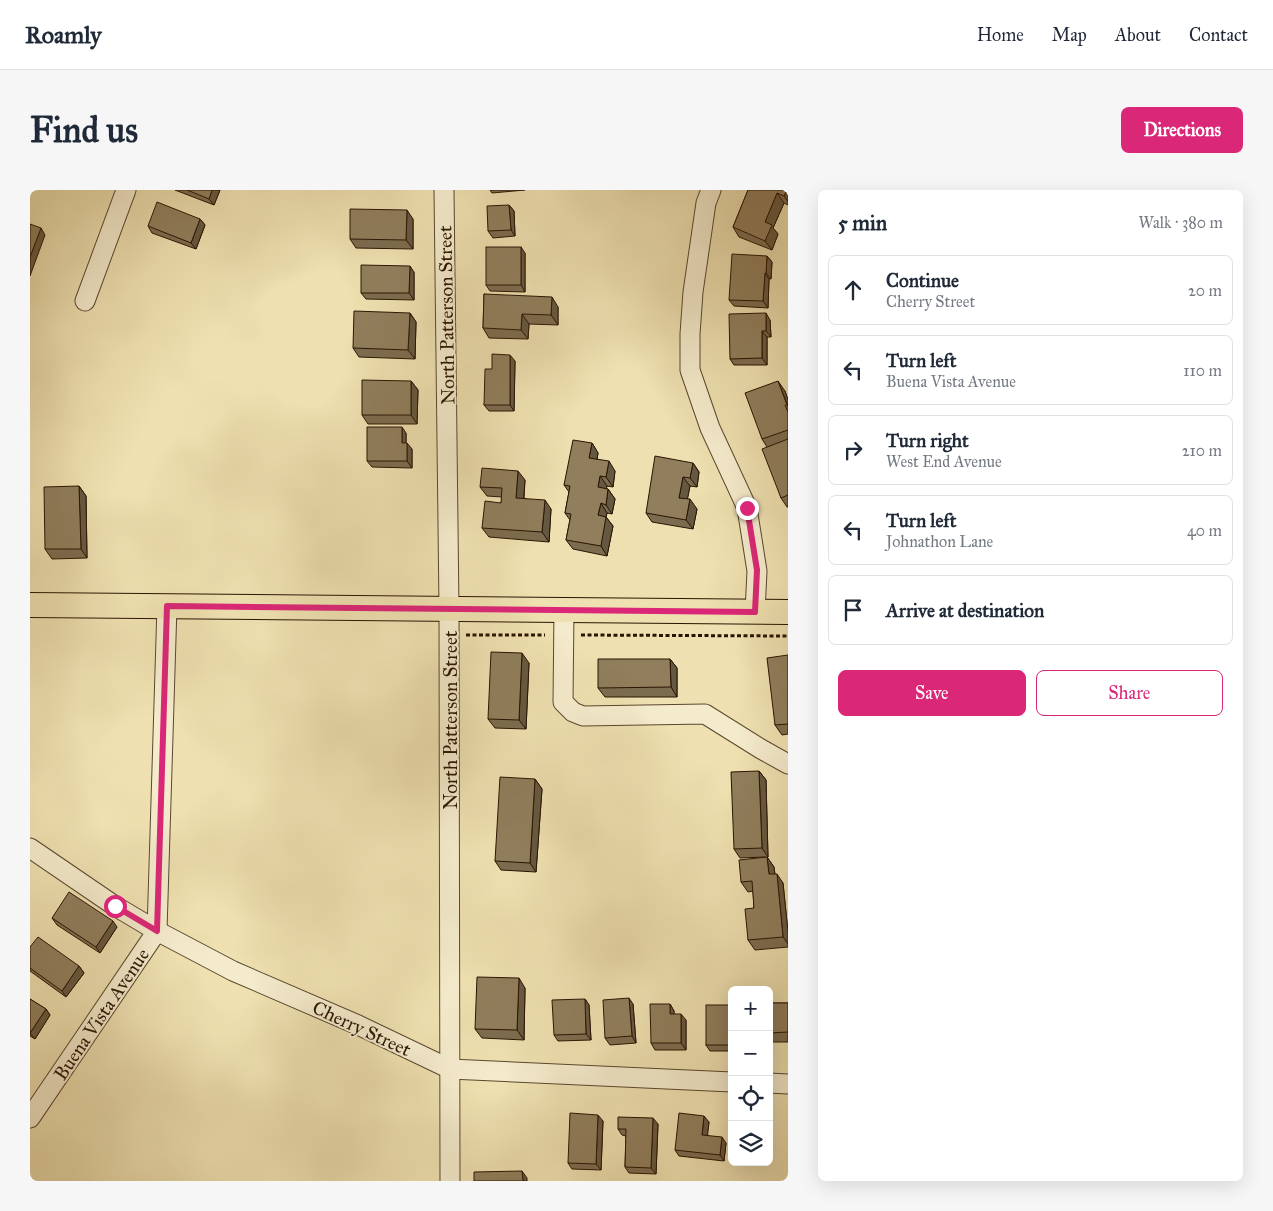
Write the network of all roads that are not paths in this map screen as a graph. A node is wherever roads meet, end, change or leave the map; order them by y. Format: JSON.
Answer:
{"nodes":[{"id":1,"x":126,"y":190,"type":"edge"},
{"id":2,"x":444,"y":190,"type":"edge"},
{"id":3,"x":711,"y":190,"type":"edge"},
{"id":4,"x":85,"y":302,"type":"dead end"},
{"id":5,"x":30,"y":605,"type":"edge"},
{"id":6,"x":167,"y":606,"type":"junction"},
{"id":7,"x":449,"y":609,"type":"junction"},
{"id":8,"x":564,"y":610,"type":"junction"},
{"id":9,"x":755,"y":612,"type":"junction"},
{"id":10,"x":788,"y":612,"type":"edge"},
{"id":11,"x":788,"y":764,"type":"edge"},
{"id":12,"x":30,"y":848,"type":"edge"},
{"id":13,"x":157,"y":931,"type":"junction"},
{"id":14,"x":450,"y":1069,"type":"junction"},
{"id":15,"x":728,"y":1082,"type":"edge"},
{"id":16,"x":773,"y":1083,"type":"edge"},
{"id":17,"x":788,"y":1084,"type":"edge"},
{"id":18,"x":30,"y":1118,"type":"edge"},
{"id":19,"x":450,"y":1181,"type":"edge"}],
"edges":[{"from":1,"to":4,"type":"street"},
{"from":2,"to":7,"type":"street","name":"North Patterson Street"},
{"from":3,"to":9,"type":"street"},
{"from":5,"to":6,"type":"main road"},
{"from":6,"to":7,"type":"main road"},
{"from":6,"to":13,"type":"street","name":"Buena Vista Avenue"},
{"from":7,"to":8,"type":"main road"},
{"from":7,"to":14,"type":"street","name":"North Patterson Street"},
{"from":8,"to":9,"type":"main road"},
{"from":8,"to":11,"type":"street"},
{"from":9,"to":10,"type":"main road"},
{"from":12,"to":13,"type":"street","name":"Cherry Street"},
{"from":13,"to":14,"type":"street","name":"Cherry Street"},
{"from":13,"to":18,"type":"street","name":"Buena Vista Avenue"},
{"from":14,"to":15,"type":"street","name":"Cherry Street"},
{"from":14,"to":19,"type":"street","name":"North Patterson Street"},
{"from":16,"to":17,"type":"street"}]}
